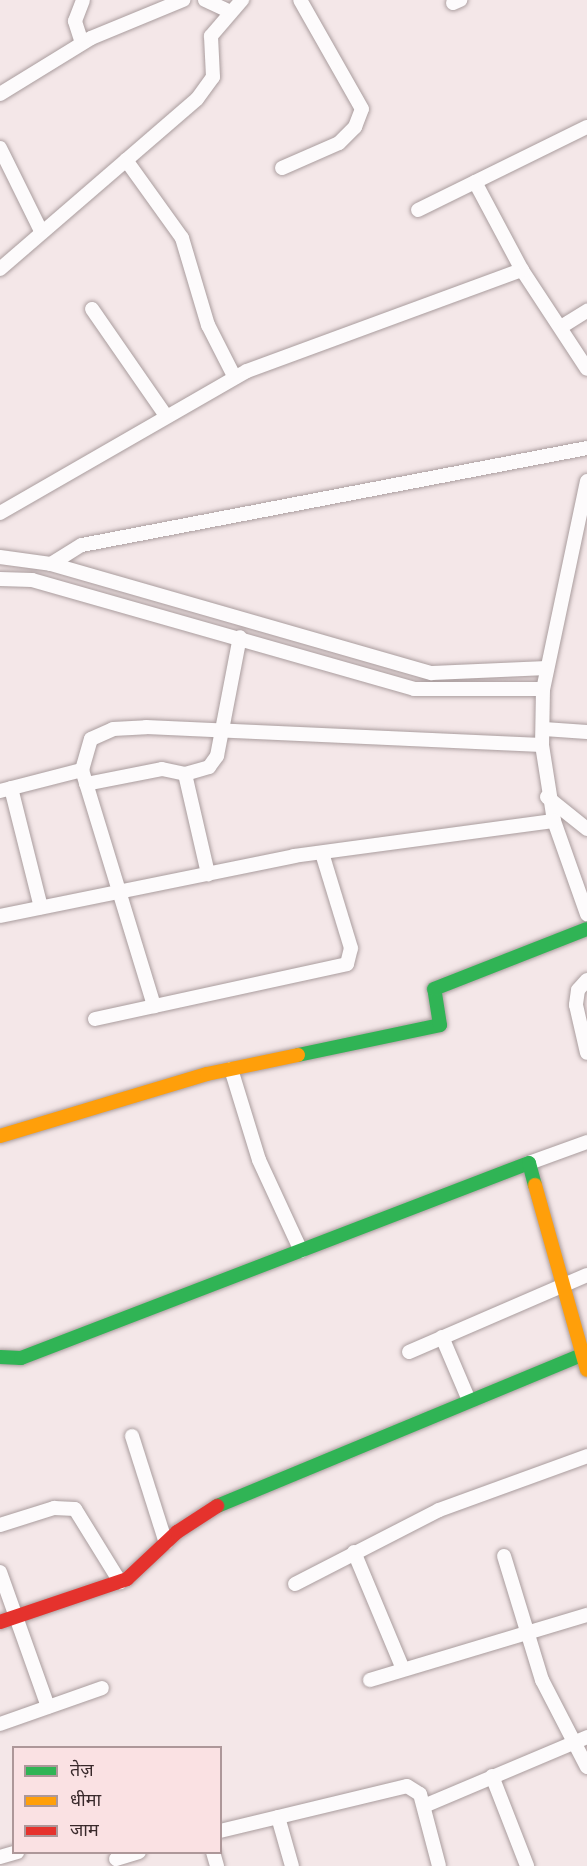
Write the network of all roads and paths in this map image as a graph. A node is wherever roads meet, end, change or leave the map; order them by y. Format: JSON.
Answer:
{"nodes":[{"id":1,"x":83,"y":0,"type":"edge"},
{"id":2,"x":183,"y":0,"type":"edge"},
{"id":3,"x":205,"y":0,"type":"edge"},
{"id":4,"x":242,"y":0,"type":"edge"},
{"id":5,"x":300,"y":0,"type":"edge"},
{"id":6,"x":229,"y":11,"type":"junction"},
{"id":7,"x":82,"y":43,"type":"junction"},
{"id":8,"x":0,"y":94,"type":"edge"},
{"id":9,"x":587,"y":127,"type":"edge"},
{"id":10,"x":0,"y":148,"type":"edge"},
{"id":11,"x":126,"y":160,"type":"junction"},
{"id":12,"x":282,"y":168,"type":"dead end"},
{"id":13,"x":475,"y":182,"type":"junction"},
{"id":14,"x":418,"y":210,"type":"dead end"},
{"id":15,"x":41,"y":231,"type":"junction"},
{"id":16,"x":0,"y":269,"type":"edge"},
{"id":17,"x":522,"y":270,"type":"junction"},
{"id":18,"x":92,"y":309,"type":"dead end"},
{"id":19,"x":587,"y":311,"type":"edge"},
{"id":20,"x":561,"y":327,"type":"junction"},
{"id":21,"x":587,"y":369,"type":"edge"},
{"id":22,"x":235,"y":378,"type":"junction"},
{"id":23,"x":166,"y":416,"type":"junction"},
{"id":24,"x":587,"y":448,"type":"edge"},
{"id":25,"x":587,"y":482,"type":"edge"},
{"id":26,"x":0,"y":513,"type":"edge"},
{"id":27,"x":0,"y":557,"type":"edge"},
{"id":28,"x":51,"y":564,"type":"junction"},
{"id":29,"x":0,"y":579,"type":"edge"},
{"id":30,"x":240,"y":637,"type":"junction"},
{"id":31,"x":547,"y":668,"type":"junction"},
{"id":32,"x":543,"y":689,"type":"junction"},
{"id":33,"x":544,"y":729,"type":"junction"},
{"id":34,"x":223,"y":730,"type":"junction"},
{"id":35,"x":587,"y":732,"type":"edge"},
{"id":36,"x":542,"y":745,"type":"junction"},
{"id":37,"x":82,"y":770,"type":"junction"},
{"id":38,"x":185,"y":774,"type":"junction"},
{"id":39,"x":86,"y":784,"type":"junction"},
{"id":40,"x":6,"y":790,"type":"edge"},
{"id":41,"x":547,"y":797,"type":"junction"},
{"id":42,"x":554,"y":821,"type":"junction"},
{"id":43,"x":587,"y":829,"type":"edge"},
{"id":44,"x":322,"y":853,"type":"junction"},
{"id":45,"x":208,"y":874,"type":"junction"},
{"id":46,"x":117,"y":892,"type":"junction"},
{"id":47,"x":41,"y":907,"type":"junction"},
{"id":48,"x":587,"y":914,"type":"edge"},
{"id":49,"x":0,"y":916,"type":"edge"},
{"id":50,"x":587,"y":929,"type":"edge"},
{"id":51,"x":587,"y":980,"type":"edge"},
{"id":52,"x":154,"y":1006,"type":"junction"},
{"id":53,"x":95,"y":1019,"type":"dead end"},
{"id":54,"x":587,"y":1053,"type":"edge"},
{"id":55,"x":231,"y":1069,"type":"junction"},
{"id":56,"x":0,"y":1136,"type":"edge"},
{"id":57,"x":587,"y":1142,"type":"edge"},
{"id":58,"x":529,"y":1163,"type":"junction"},
{"id":59,"x":301,"y":1251,"type":"junction"},
{"id":60,"x":587,"y":1275,"type":"edge"},
{"id":61,"x":564,"y":1285,"type":"junction"},
{"id":62,"x":442,"y":1337,"type":"junction"},
{"id":63,"x":409,"y":1352,"type":"dead end"},
{"id":64,"x":584,"y":1354,"type":"junction"},
{"id":65,"x":0,"y":1357,"type":"edge"},
{"id":66,"x":587,"y":1370,"type":"edge"},
{"id":67,"x":468,"y":1398,"type":"junction"},
{"id":68,"x":132,"y":1436,"type":"dead end"},
{"id":69,"x":587,"y":1456,"type":"edge"},
{"id":70,"x":0,"y":1525,"type":"edge"},
{"id":71,"x":166,"y":1543,"type":"junction"},
{"id":72,"x":354,"y":1552,"type":"junction"},
{"id":73,"x":504,"y":1556,"type":"dead end"},
{"id":74,"x":0,"y":1572,"type":"edge"},
{"id":75,"x":120,"y":1582,"type":"junction"},
{"id":76,"x":295,"y":1584,"type":"dead end"},
{"id":77,"x":587,"y":1615,"type":"edge"},
{"id":78,"x":16,"y":1617,"type":"junction"},
{"id":79,"x":0,"y":1622,"type":"edge"},
{"id":80,"x":526,"y":1631,"type":"junction"},
{"id":81,"x":403,"y":1670,"type":"junction"},
{"id":82,"x":370,"y":1680,"type":"dead end"},
{"id":83,"x":102,"y":1688,"type":"dead end"},
{"id":84,"x":48,"y":1707,"type":"junction"},
{"id":85,"x":0,"y":1725,"type":"edge"},
{"id":86,"x":587,"y":1737,"type":"edge"},
{"id":87,"x":570,"y":1743,"type":"junction"},
{"id":88,"x":587,"y":1767,"type":"edge"},
{"id":89,"x":492,"y":1776,"type":"junction"},
{"id":90,"x":424,"y":1806,"type":"junction"},
{"id":91,"x":278,"y":1817,"type":"junction"},
{"id":92,"x":222,"y":1831,"type":"edge"},
{"id":93,"x":132,"y":1854,"type":"edge"},
{"id":94,"x":116,"y":1859,"type":"edge"},
{"id":95,"x":292,"y":1866,"type":"edge"},
{"id":96,"x":439,"y":1866,"type":"edge"},
{"id":97,"x":527,"y":1866,"type":"edge"}],
"edges":[{"from":1,"to":7,"type":"street"},
{"from":2,"to":7,"type":"street"},
{"from":3,"to":6,"type":"street"},
{"from":4,"to":6,"type":"street"},
{"from":5,"to":12,"type":"street"},
{"from":6,"to":11,"type":"street"},
{"from":7,"to":8,"type":"street"},
{"from":9,"to":13,"type":"street"},
{"from":10,"to":15,"type":"street"},
{"from":11,"to":15,"type":"street"},
{"from":11,"to":22,"type":"street"},
{"from":13,"to":14,"type":"street"},
{"from":13,"to":17,"type":"street"},
{"from":15,"to":16,"type":"street"},
{"from":17,"to":20,"type":"street"},
{"from":17,"to":22,"type":"street"},
{"from":18,"to":23,"type":"street"},
{"from":19,"to":20,"type":"street"},
{"from":20,"to":21,"type":"street"},
{"from":22,"to":23,"type":"street"},
{"from":23,"to":26,"type":"street"},
{"from":24,"to":28,"type":"street"},
{"from":25,"to":31,"type":"street"},
{"from":27,"to":28,"type":"street"},
{"from":28,"to":31,"type":"street"},
{"from":29,"to":30,"type":"street"},
{"from":30,"to":32,"type":"street"},
{"from":30,"to":34,"type":"street"},
{"from":31,"to":32,"type":"street"},
{"from":32,"to":33,"type":"street"},
{"from":33,"to":35,"type":"street"},
{"from":33,"to":36,"type":"street"},
{"from":34,"to":36,"type":"street"},
{"from":34,"to":37,"type":"street"},
{"from":34,"to":38,"type":"street"},
{"from":36,"to":41,"type":"street"},
{"from":37,"to":39,"type":"street"},
{"from":37,"to":40,"type":"street"},
{"from":38,"to":39,"type":"street"},
{"from":38,"to":45,"type":"street"},
{"from":39,"to":46,"type":"street"},
{"from":40,"to":47,"type":"street"},
{"from":41,"to":42,"type":"street"},
{"from":41,"to":43,"type":"street"},
{"from":42,"to":44,"type":"street"},
{"from":42,"to":48,"type":"street"},
{"from":44,"to":45,"type":"street"},
{"from":44,"to":52,"type":"street"},
{"from":45,"to":46,"type":"street"},
{"from":46,"to":47,"type":"street"},
{"from":46,"to":52,"type":"street"},
{"from":47,"to":49,"type":"street"},
{"from":50,"to":55,"type":"street"},
{"from":51,"to":54,"type":"street"},
{"from":52,"to":53,"type":"street"},
{"from":55,"to":56,"type":"street"},
{"from":55,"to":59,"type":"street"},
{"from":57,"to":58,"type":"street"},
{"from":58,"to":59,"type":"street"},
{"from":58,"to":61,"type":"street"},
{"from":59,"to":65,"type":"street"},
{"from":60,"to":61,"type":"street"},
{"from":61,"to":62,"type":"street"},
{"from":61,"to":64,"type":"street"},
{"from":62,"to":63,"type":"street"},
{"from":62,"to":67,"type":"street"},
{"from":64,"to":66,"type":"street"},
{"from":64,"to":67,"type":"street"},
{"from":67,"to":71,"type":"street"},
{"from":68,"to":71,"type":"street"},
{"from":69,"to":72,"type":"street"},
{"from":70,"to":75,"type":"street"},
{"from":71,"to":75,"type":"street"},
{"from":72,"to":76,"type":"street"},
{"from":72,"to":81,"type":"street"},
{"from":73,"to":80,"type":"street"},
{"from":74,"to":78,"type":"street"},
{"from":75,"to":78,"type":"street"},
{"from":77,"to":80,"type":"street"},
{"from":78,"to":79,"type":"street"},
{"from":78,"to":84,"type":"street"},
{"from":80,"to":81,"type":"street"},
{"from":80,"to":87,"type":"street"},
{"from":81,"to":82,"type":"street"},
{"from":83,"to":84,"type":"street"},
{"from":84,"to":85,"type":"street"},
{"from":86,"to":87,"type":"street"},
{"from":87,"to":88,"type":"street"},
{"from":87,"to":89,"type":"street"},
{"from":89,"to":90,"type":"street"},
{"from":89,"to":97,"type":"street"},
{"from":90,"to":91,"type":"street"},
{"from":90,"to":96,"type":"street"},
{"from":91,"to":92,"type":"street"},
{"from":91,"to":95,"type":"street"},
{"from":93,"to":94,"type":"street"}]}
